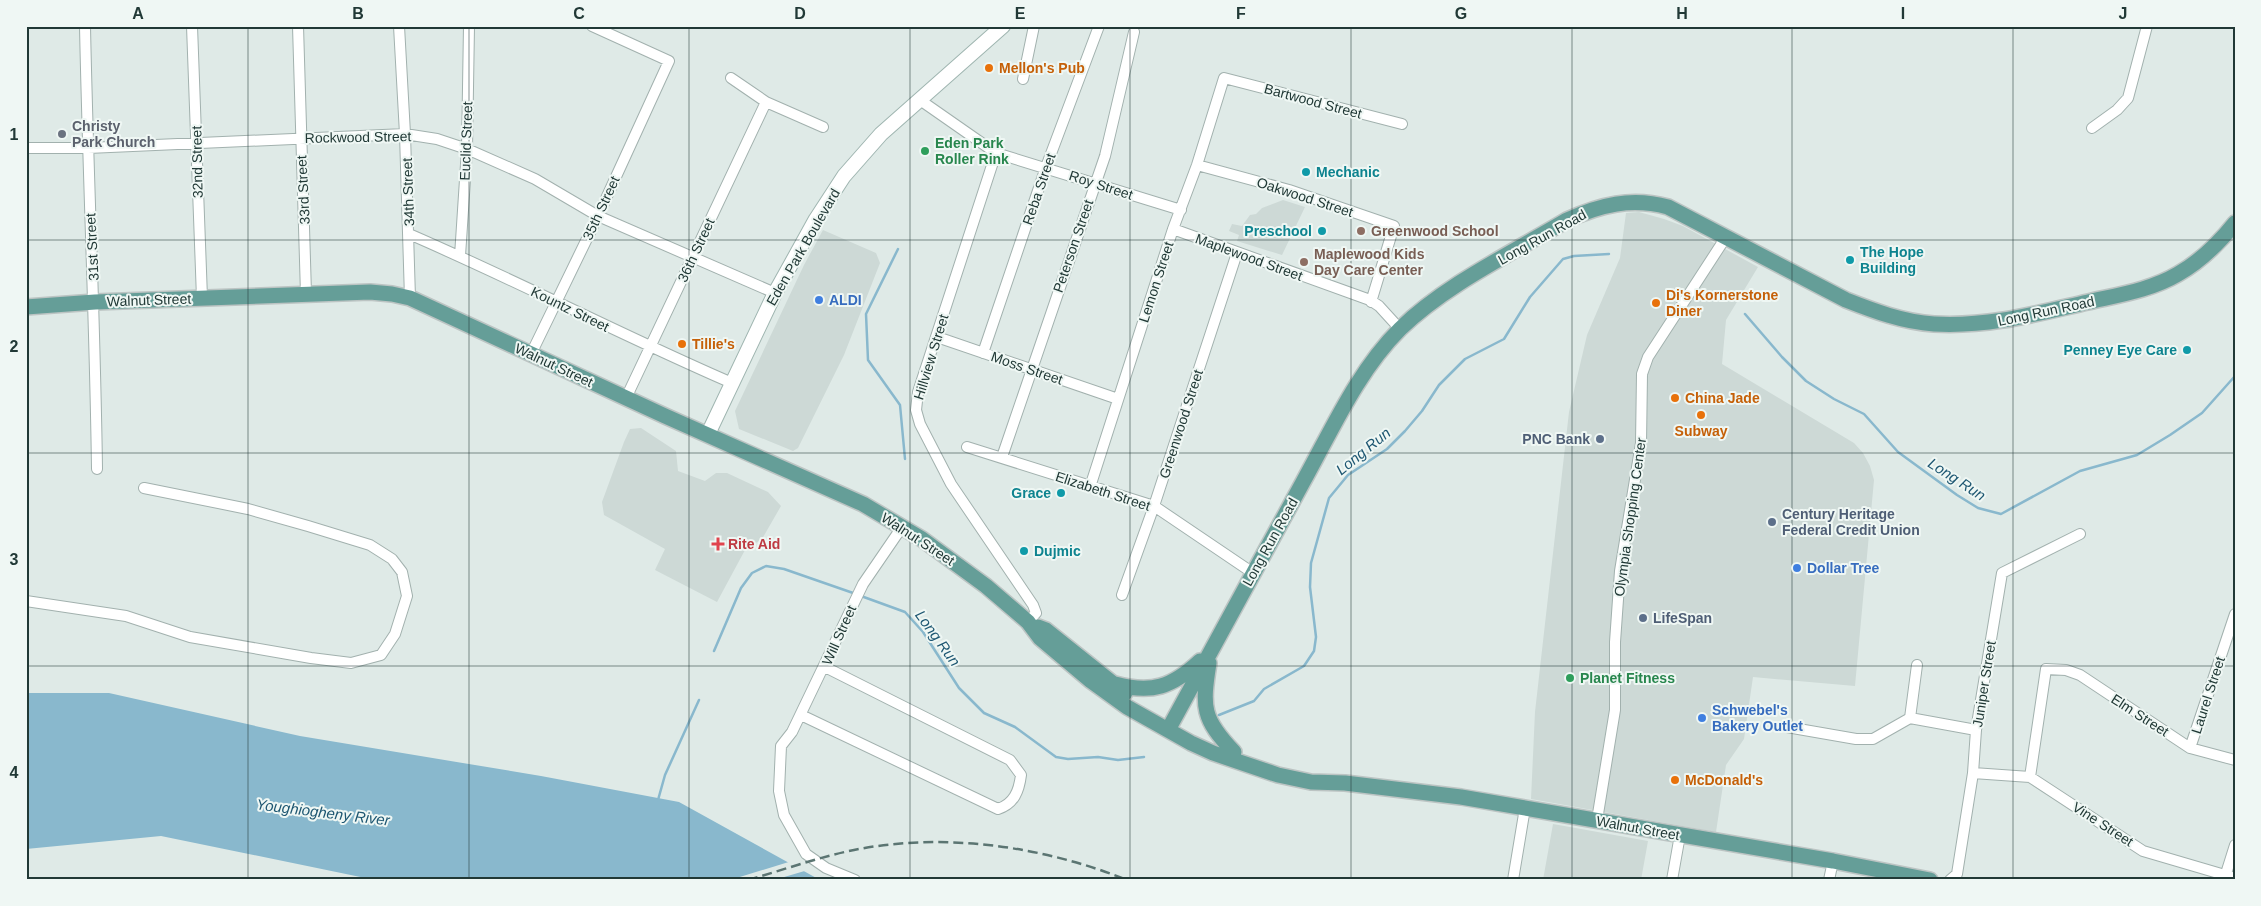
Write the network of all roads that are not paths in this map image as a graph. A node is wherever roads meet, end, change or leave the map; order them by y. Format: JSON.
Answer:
{"nodes":[{"id":1,"x":85,"y":26,"type":"edge"},
{"id":2,"x":192,"y":26,"type":"edge"},
{"id":3,"x":298,"y":26,"type":"edge"},
{"id":4,"x":399,"y":26,"type":"edge"},
{"id":5,"x":469,"y":26,"type":"edge"},
{"id":6,"x":592,"y":26,"type":"edge"},
{"id":7,"x":1003,"y":26,"type":"edge"},
{"id":8,"x":1034,"y":26,"type":"edge"},
{"id":9,"x":1099,"y":26,"type":"edge"},
{"id":10,"x":2147,"y":26,"type":"edge"},
{"id":11,"x":1134,"y":32,"type":"dead end"},
{"id":12,"x":730,"y":78,"type":"dead end"},
{"id":13,"x":1224,"y":78,"type":"joint"},
{"id":14,"x":1023,"y":79,"type":"dead end"},
{"id":15,"x":920,"y":100,"type":"junction"},
{"id":16,"x":766,"y":102,"type":"junction"},
{"id":17,"x":1402,"y":124,"type":"dead end"},
{"id":18,"x":823,"y":127,"type":"dead end"},
{"id":19,"x":2092,"y":128,"type":"dead end"},
{"id":20,"x":405,"y":134,"type":"junction"},
{"id":21,"x":300,"y":137,"type":"junction"},
{"id":22,"x":197,"y":142,"type":"junction"},
{"id":23,"x":26,"y":148,"type":"edge"},
{"id":24,"x":88,"y":148,"type":"junction"},
{"id":25,"x":466,"y":149,"type":"junction"},
{"id":26,"x":996,"y":153,"type":"junction"},
{"id":27,"x":1197,"y":165,"type":"junction"},
{"id":28,"x":1046,"y":167,"type":"junction"},
{"id":29,"x":1094,"y":184,"type":"junction"},
{"id":30,"x":1181,"y":210,"type":"junction"},
{"id":31,"x":598,"y":216,"type":"junction"},
{"id":32,"x":2235,"y":223,"type":"edge"},
{"id":33,"x":1173,"y":229,"type":"junction"},
{"id":34,"x":409,"y":234,"type":"junction"},
{"id":35,"x":1726,"y":237,"type":"junction"},
{"id":36,"x":1238,"y":253,"type":"junction"},
{"id":37,"x":460,"y":256,"type":"junction"},
{"id":38,"x":694,"y":256,"type":"junction"},
{"id":39,"x":775,"y":293,"type":"junction"},
{"id":40,"x":306,"y":294,"type":"junction"},
{"id":41,"x":202,"y":298,"type":"junction"},
{"id":42,"x":410,"y":298,"type":"junction"},
{"id":43,"x":95,"y":302,"type":"junction"},
{"id":44,"x":555,"y":302,"type":"junction"},
{"id":45,"x":1372,"y":302,"type":"junction"},
{"id":46,"x":26,"y":307,"type":"edge"},
{"id":47,"x":1400,"y":329,"type":"junction"},
{"id":48,"x":937,"y":337,"type":"junction"},
{"id":49,"x":650,"y":348,"type":"junction"},
{"id":50,"x":983,"y":353,"type":"junction"},
{"id":51,"x":531,"y":354,"type":"junction"},
{"id":52,"x":1031,"y":369,"type":"junction"},
{"id":53,"x":732,"y":383,"type":"junction"},
{"id":54,"x":626,"y":398,"type":"junction"},
{"id":55,"x":1118,"y":399,"type":"junction"},
{"id":56,"x":708,"y":434,"type":"junction"},
{"id":57,"x":967,"y":447,"type":"dead end"},
{"id":58,"x":1002,"y":457,"type":"junction"},
{"id":59,"x":97,"y":469,"type":"dead end"},
{"id":60,"x":1090,"y":487,"type":"junction"},
{"id":61,"x":144,"y":488,"type":"dead end"},
{"id":62,"x":1154,"y":506,"type":"junction"},
{"id":63,"x":902,"y":527,"type":"junction"},
{"id":64,"x":2080,"y":534,"type":"dead end"},
{"id":65,"x":1253,"y":574,"type":"junction"},
{"id":66,"x":1122,"y":595,"type":"dead end"},
{"id":67,"x":26,"y":601,"type":"edge"},
{"id":68,"x":2235,"y":614,"type":"edge"},
{"id":69,"x":1028,"y":622,"type":"junction"},
{"id":70,"x":1210,"y":652,"type":"junction"},
{"id":71,"x":1917,"y":665,"type":"dead end"},
{"id":72,"x":825,"y":667,"type":"junction"},
{"id":73,"x":1112,"y":683,"type":"junction"},
{"id":74,"x":801,"y":715,"type":"junction"},
{"id":75,"x":1910,"y":718,"type":"junction"},
{"id":76,"x":1170,"y":726,"type":"junction"},
{"id":77,"x":1787,"y":727,"type":"dead end"},
{"id":78,"x":1976,"y":730,"type":"junction"},
{"id":79,"x":2190,"y":748,"type":"junction"},
{"id":80,"x":1234,"y":752,"type":"junction"},
{"id":81,"x":2235,"y":760,"type":"edge"},
{"id":82,"x":1973,"y":773,"type":"junction"},
{"id":83,"x":2030,"y":777,"type":"junction"},
{"id":84,"x":1345,"y":783,"type":"junction"},
{"id":85,"x":1525,"y":808,"type":"junction"},
{"id":86,"x":1597,"y":820,"type":"junction"},
{"id":87,"x":1680,"y":836,"type":"junction"},
{"id":88,"x":2235,"y":846,"type":"edge"},
{"id":89,"x":1832,"y":861,"type":"junction"},
{"id":90,"x":2228,"y":877,"type":"edge"},
{"id":91,"x":856,"y":880,"type":"edge"},
{"id":92,"x":1513,"y":880,"type":"edge"},
{"id":93,"x":1672,"y":880,"type":"edge"},
{"id":94,"x":1829,"y":880,"type":"edge"},
{"id":95,"x":1930,"y":880,"type":"edge"},
{"id":96,"x":1950,"y":880,"type":"edge"}],
"edges":[{"from":1,"to":24,"type":"street","name":"31st Street"},
{"from":2,"to":22,"type":"street","name":"32nd Street"},
{"from":3,"to":21,"type":"street","name":"33rd Street"},
{"from":4,"to":20,"type":"street","name":"34th Street"},
{"from":5,"to":25,"type":"street","name":"Euclid Street"},
{"from":6,"to":31,"type":"street","name":"35th Street"},
{"from":7,"to":15,"type":"main road","name":"Eden Park Boulevard"},
{"from":8,"to":14,"type":"street"},
{"from":9,"to":28,"type":"street","name":"Reba Street"},
{"from":10,"to":19,"type":"street"},
{"from":11,"to":29,"type":"street","name":"Peterson Street"},
{"from":12,"to":16,"type":"street"},
{"from":13,"to":17,"type":"street","name":"Bartwood Street"},
{"from":13,"to":27,"type":"street","name":"Lemon Street"},
{"from":15,"to":26,"type":"street","name":"Roy Street"},
{"from":15,"to":39,"type":"main road","name":"Eden Park Boulevard"},
{"from":16,"to":18,"type":"street"},
{"from":16,"to":38,"type":"street","name":"36th Street"},
{"from":20,"to":21,"type":"street","name":"Rockwood Street"},
{"from":20,"to":25,"type":"street","name":"Rockwood Street"},
{"from":20,"to":34,"type":"street","name":"34th Street"},
{"from":21,"to":22,"type":"street","name":"Rockwood Street"},
{"from":21,"to":40,"type":"street","name":"33rd Street"},
{"from":22,"to":24,"type":"street","name":"Rockwood Street"},
{"from":22,"to":41,"type":"street","name":"32nd Street"},
{"from":23,"to":24,"type":"street","name":"Rockwood Street"},
{"from":24,"to":43,"type":"street","name":"31st Street"},
{"from":25,"to":31,"type":"street","name":"Rockwood Street"},
{"from":25,"to":37,"type":"street","name":"Euclid Street"},
{"from":26,"to":28,"type":"street","name":"Roy Street"},
{"from":26,"to":48,"type":"street","name":"Hillview Street"},
{"from":27,"to":30,"type":"street","name":"Lemon Street"},
{"from":27,"to":45,"type":"street","name":"Oakwood Street"},
{"from":28,"to":29,"type":"street","name":"Roy Street"},
{"from":28,"to":50,"type":"street","name":"Reba Street"},
{"from":29,"to":30,"type":"street","name":"Roy Street"},
{"from":29,"to":52,"type":"street","name":"Peterson Street"},
{"from":30,"to":33,"type":"street","name":"Lemon Street"},
{"from":31,"to":38,"type":"street","name":"Rockwood Street"},
{"from":31,"to":44,"type":"street","name":"35th Street"},
{"from":32,"to":35,"type":"main road","name":"Long Run Road"},
{"from":33,"to":36,"type":"street","name":"Maplewood Street"},
{"from":33,"to":55,"type":"street","name":"Lemon Street"},
{"from":34,"to":37,"type":"street","name":"Kountz Street"},
{"from":34,"to":42,"type":"street","name":"34th Street"},
{"from":35,"to":47,"type":"main road","name":"Long Run Road"},
{"from":35,"to":86,"type":"street","name":"Olympia Shopping Center"},
{"from":36,"to":45,"type":"street","name":"Maplewood Street"},
{"from":36,"to":62,"type":"street","name":"Greenwood Street"},
{"from":37,"to":44,"type":"street","name":"Kountz Street"},
{"from":38,"to":39,"type":"street","name":"Rockwood Street"},
{"from":38,"to":49,"type":"street","name":"36th Street"},
{"from":39,"to":53,"type":"main road","name":"Eden Park Boulevard"},
{"from":40,"to":41,"type":"main road","name":"Walnut Street"},
{"from":40,"to":42,"type":"main road","name":"Walnut Street"},
{"from":41,"to":43,"type":"main road","name":"Walnut Street"},
{"from":42,"to":51,"type":"main road","name":"Walnut Street"},
{"from":43,"to":46,"type":"main road","name":"Walnut Street"},
{"from":43,"to":59,"type":"street","name":"31st Street"},
{"from":44,"to":49,"type":"street","name":"Kountz Street"},
{"from":44,"to":51,"type":"street","name":"35th Street"},
{"from":45,"to":47,"type":"street","name":"Maplewood Street"},
{"from":47,"to":65,"type":"main road","name":"Long Run Road"},
{"from":48,"to":50,"type":"street","name":"Moss Street"},
{"from":48,"to":69,"type":"street","name":"Hillview Street"},
{"from":49,"to":53,"type":"street","name":"Kountz Street"},
{"from":49,"to":54,"type":"street","name":"36th Street"},
{"from":50,"to":52,"type":"street","name":"Moss Street"},
{"from":51,"to":54,"type":"main road","name":"Walnut Street"},
{"from":52,"to":55,"type":"street","name":"Moss Street"},
{"from":52,"to":58,"type":"street","name":"Peterson Street"},
{"from":53,"to":56,"type":"main road","name":"Eden Park Boulevard"},
{"from":54,"to":56,"type":"main road","name":"Walnut Street"},
{"from":55,"to":60,"type":"street","name":"Lemon Street"},
{"from":56,"to":63,"type":"main road","name":"Walnut Street"},
{"from":57,"to":58,"type":"street","name":"Elizabeth Street"},
{"from":58,"to":60,"type":"street","name":"Elizabeth Street"},
{"from":60,"to":62,"type":"street","name":"Elizabeth Street"},
{"from":61,"to":67,"type":"street"},
{"from":62,"to":65,"type":"street","name":"Elizabeth Street"},
{"from":62,"to":66,"type":"street","name":"Greenwood Street"},
{"from":63,"to":69,"type":"main road","name":"Walnut Street"},
{"from":63,"to":72,"type":"street","name":"Will Street"},
{"from":64,"to":78,"type":"street","name":"Juniper Street"},
{"from":65,"to":70,"type":"main road","name":"Long Run Road"},
{"from":68,"to":79,"type":"street","name":"Laurel Street"},
{"from":69,"to":73,"type":"main road","name":"Walnut Street"},
{"from":69,"to":76,"type":"main road","name":"Walnut Street"},
{"from":70,"to":73,"type":"main road"},
{"from":70,"to":76,"type":"main road","name":"Long Run Road"},
{"from":70,"to":80,"type":"main road"},
{"from":71,"to":75,"type":"street"},
{"from":72,"to":74,"type":"street","name":"Will Street"},
{"from":72,"to":74,"type":"street"},
{"from":73,"to":76,"type":"main road","name":"Walnut Street"},
{"from":74,"to":91,"type":"street","name":"Will Street"},
{"from":75,"to":77,"type":"street"},
{"from":75,"to":78,"type":"street"},
{"from":76,"to":80,"type":"main road","name":"Walnut Street"},
{"from":76,"to":84,"type":"main road","name":"Walnut Street"},
{"from":78,"to":82,"type":"street","name":"Juniper Street"},
{"from":79,"to":81,"type":"street","name":"Elm Street"},
{"from":79,"to":83,"type":"street","name":"Elm Street"},
{"from":80,"to":84,"type":"main road","name":"Walnut Street"},
{"from":82,"to":83,"type":"street","name":"Vine Street"},
{"from":82,"to":96,"type":"street","name":"Juniper Street"},
{"from":83,"to":90,"type":"street","name":"Vine Street"},
{"from":84,"to":85,"type":"main road","name":"Walnut Street"},
{"from":85,"to":86,"type":"main road","name":"Walnut Street"},
{"from":85,"to":92,"type":"street"},
{"from":86,"to":87,"type":"main road","name":"Walnut Street"},
{"from":87,"to":89,"type":"main road","name":"Walnut Street"},
{"from":87,"to":93,"type":"street"},
{"from":88,"to":90,"type":"street"},
{"from":89,"to":94,"type":"street"},
{"from":89,"to":95,"type":"main road","name":"Walnut Street"}]}
